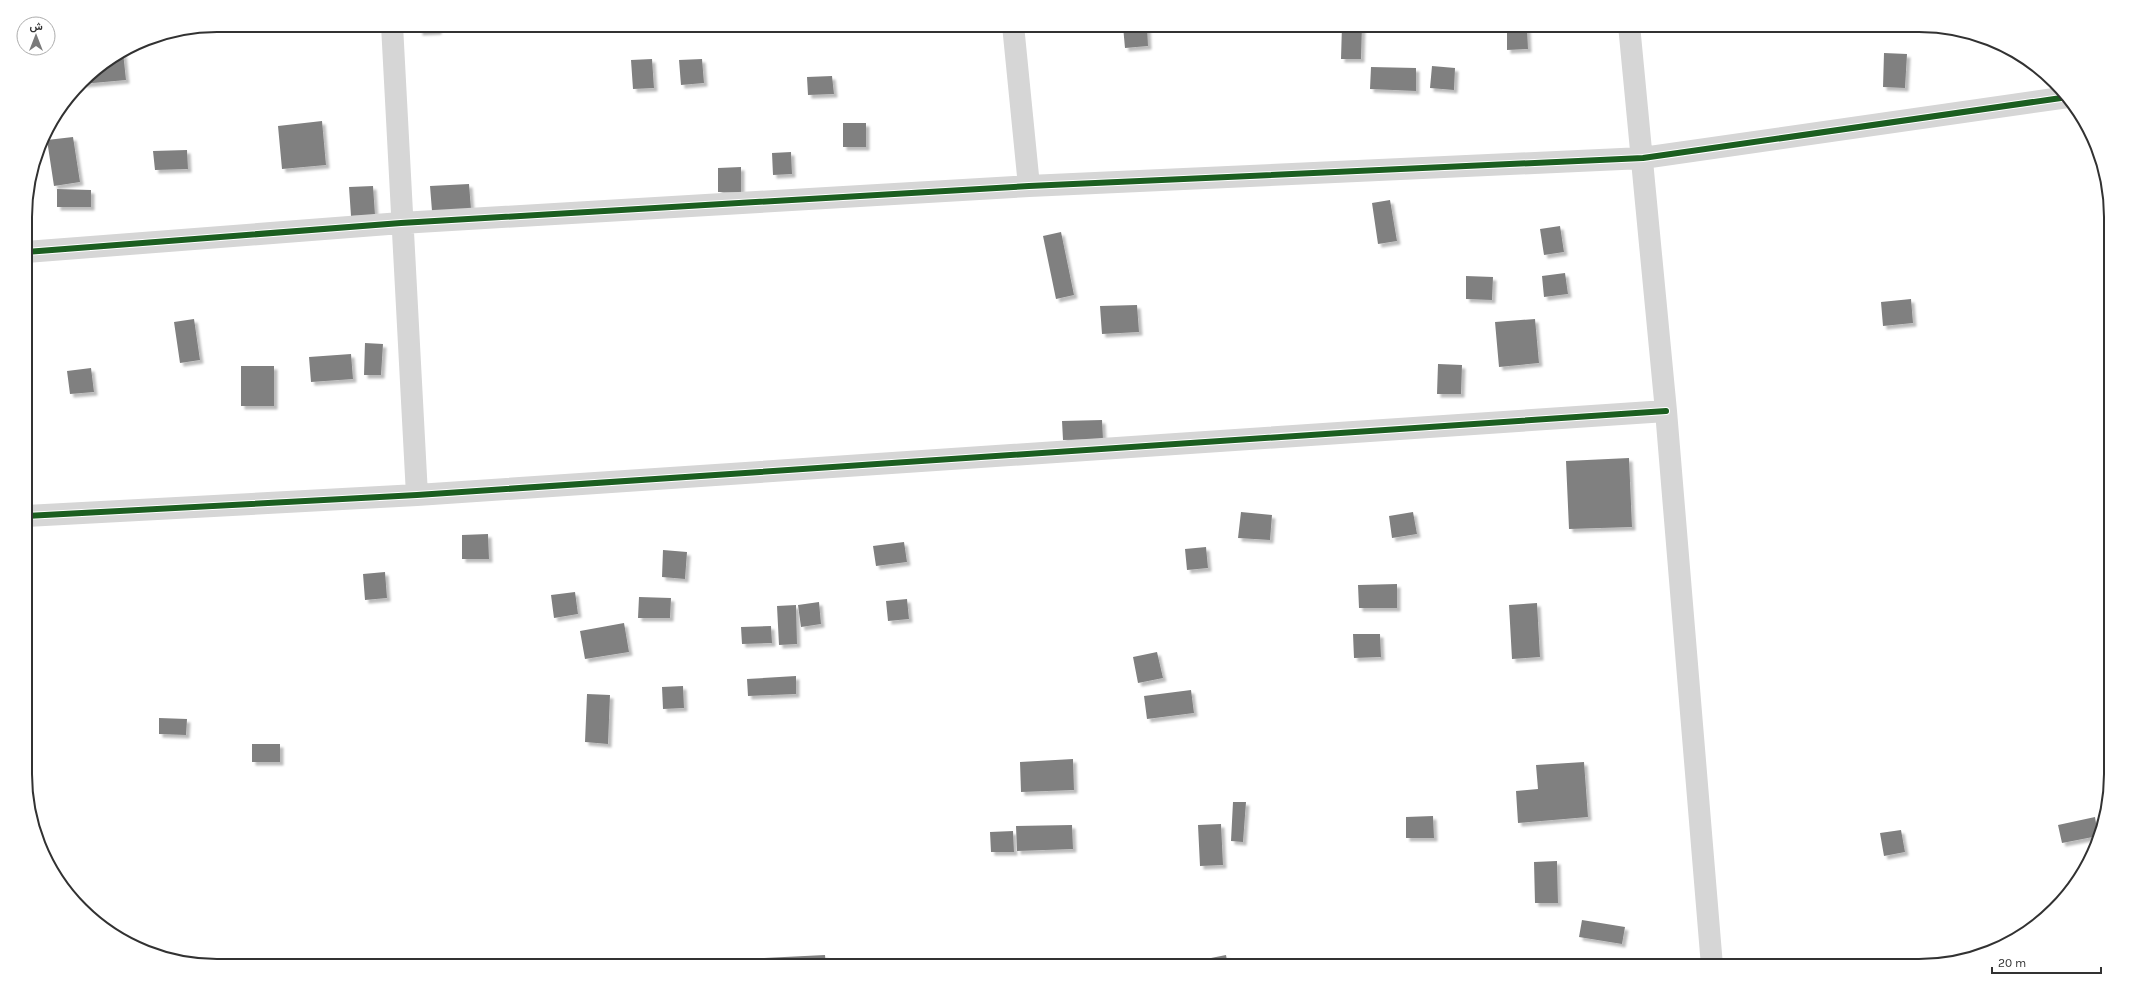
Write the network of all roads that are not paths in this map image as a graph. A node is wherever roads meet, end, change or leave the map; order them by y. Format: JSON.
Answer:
{"nodes":[{"id":1,"x":392,"y":32,"type":"edge"},
{"id":2,"x":1015,"y":32,"type":"edge"},
{"id":3,"x":1630,"y":32,"type":"edge"},
{"id":4,"x":2060,"y":98,"type":"edge"},
{"id":5,"x":1643,"y":158,"type":"junction"},
{"id":6,"x":1029,"y":186,"type":"junction"},
{"id":7,"x":401,"y":223,"type":"junction"},
{"id":8,"x":32,"y":252,"type":"edge"},
{"id":9,"x":1666,"y":411,"type":"junction"},
{"id":10,"x":417,"y":495,"type":"junction"},
{"id":11,"x":32,"y":516,"type":"edge"},
{"id":12,"x":1711,"y":959,"type":"edge"}],
"edges":[{"from":1,"to":7,"type":"street"},
{"from":2,"to":6,"type":"street"},
{"from":3,"to":5,"type":"street"},
{"from":4,"to":5,"type":"street"},
{"from":5,"to":6,"type":"street"},
{"from":5,"to":9,"type":"street"},
{"from":6,"to":7,"type":"street"},
{"from":7,"to":8,"type":"street"},
{"from":7,"to":10,"type":"street"},
{"from":9,"to":10,"type":"street"},
{"from":9,"to":12,"type":"street"},
{"from":10,"to":11,"type":"street"}]}
